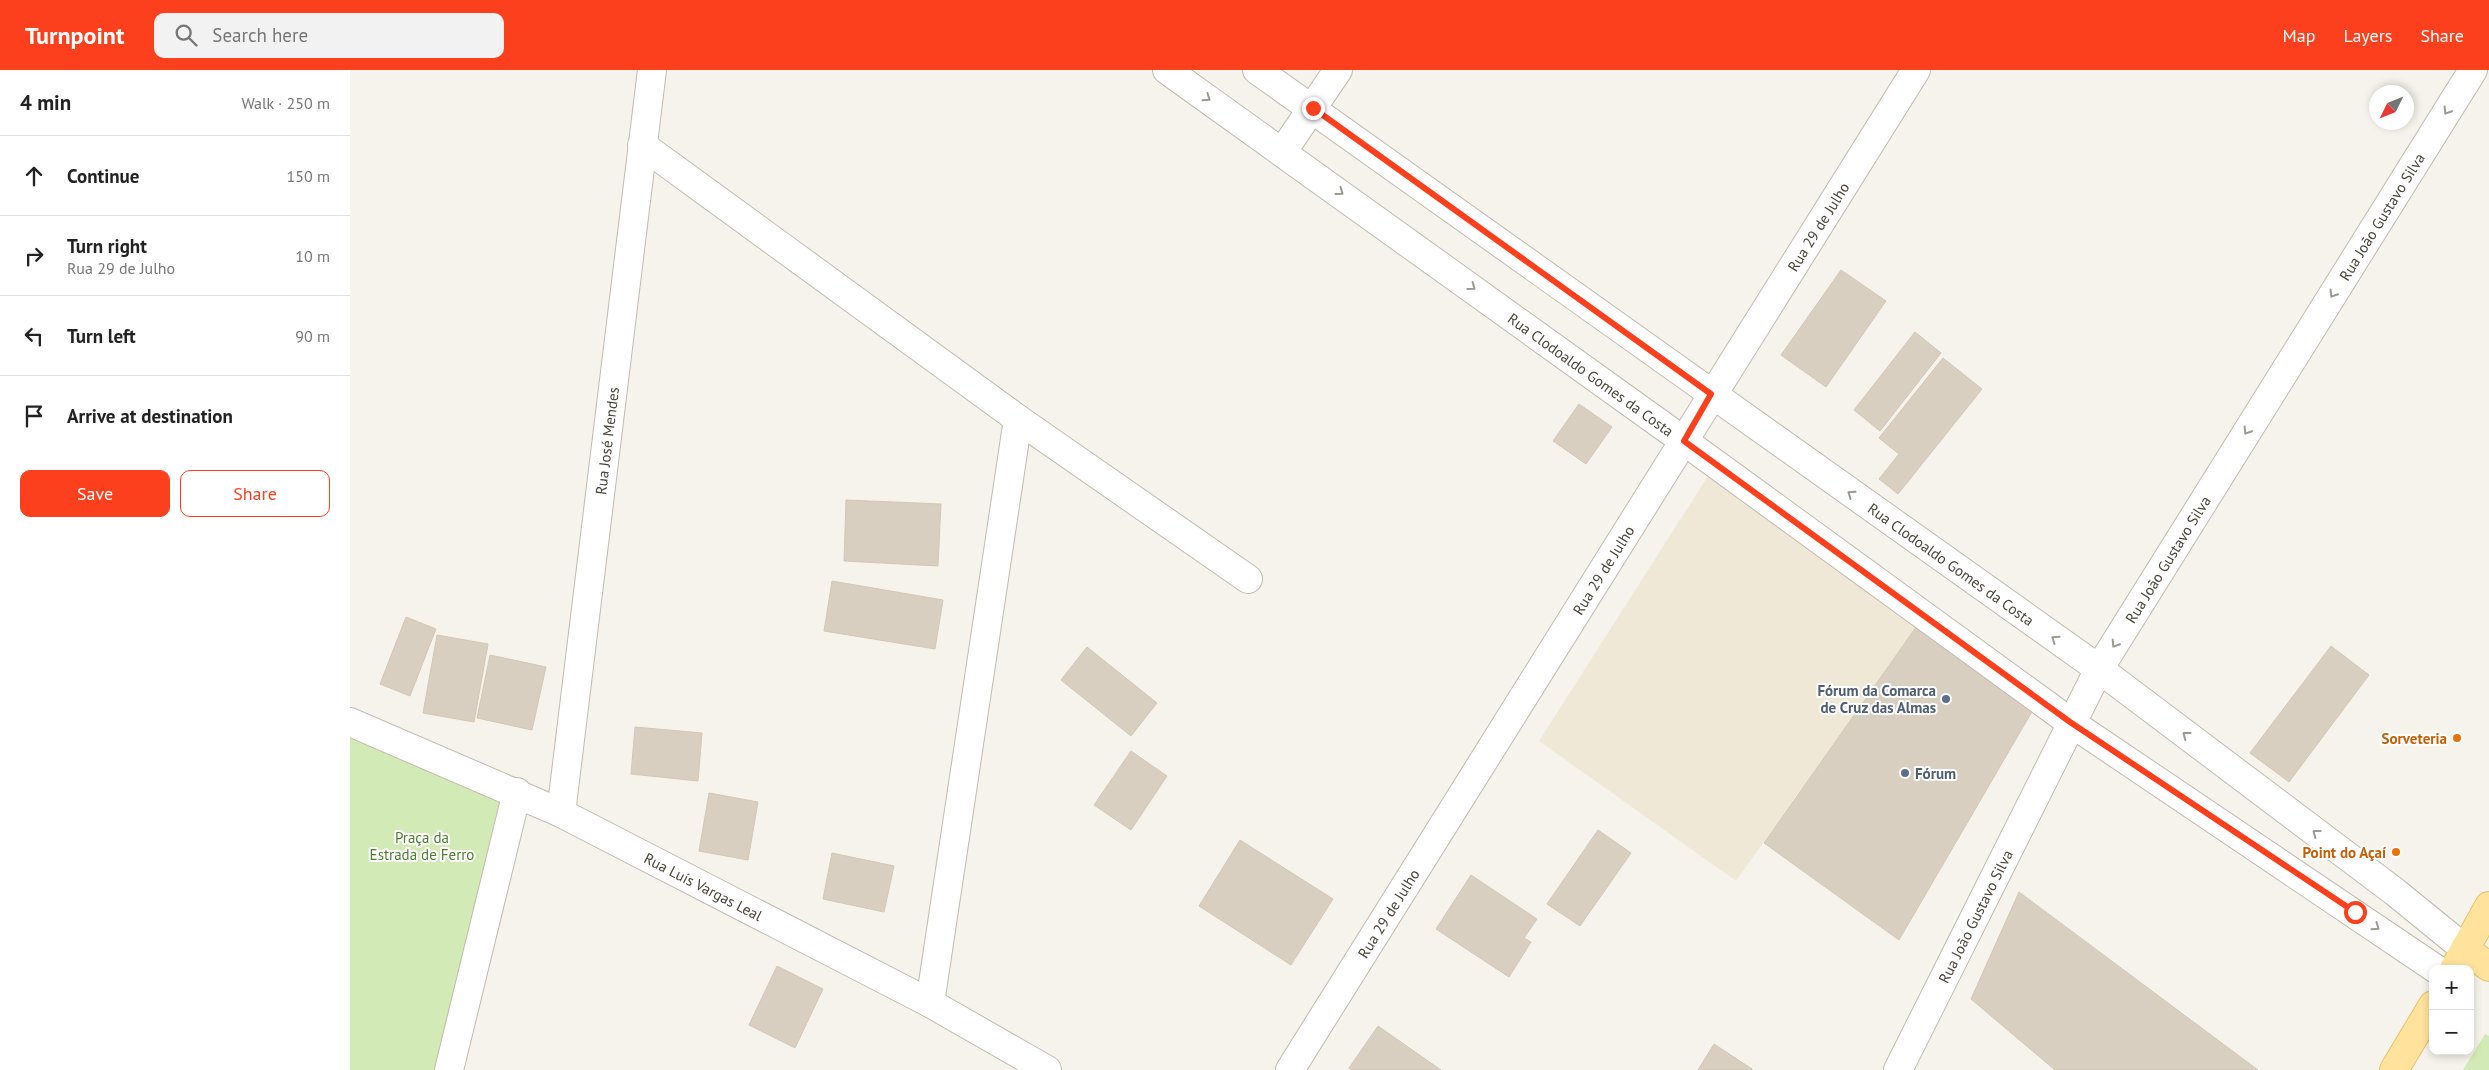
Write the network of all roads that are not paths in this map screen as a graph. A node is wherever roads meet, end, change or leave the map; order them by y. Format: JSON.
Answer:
{"nodes":[{"id":1,"x":652,"y":70,"type":"edge"},
{"id":2,"x":1167,"y":70,"type":"edge"},
{"id":3,"x":1257,"y":70,"type":"edge"},
{"id":4,"x":1338,"y":70,"type":"edge"},
{"id":5,"x":1916,"y":70,"type":"edge"},
{"id":6,"x":2473,"y":70,"type":"edge"},
{"id":7,"x":1313,"y":108,"type":"junction"},
{"id":8,"x":642,"y":145,"type":"junction"},
{"id":9,"x":1283,"y":151,"type":"junction"},
{"id":10,"x":1711,"y":394,"type":"junction"},
{"id":11,"x":1018,"y":419,"type":"junction"},
{"id":12,"x":1684,"y":441,"type":"junction"},
{"id":13,"x":1248,"y":579,"type":"dead end"},
{"id":14,"x":2099,"y":669,"type":"junction"},
{"id":15,"x":350,"y":722,"type":"edge"},
{"id":16,"x":2070,"y":722,"type":"junction"},
{"id":17,"x":517,"y":792,"type":"junction"},
{"id":18,"x":561,"y":813,"type":"junction"},
{"id":19,"x":2489,"y":906,"type":"edge"},
{"id":20,"x":2459,"y":959,"type":"edge"},
{"id":21,"x":2430,"y":965,"type":"edge"},
{"id":22,"x":2489,"y":967,"type":"edge"},
{"id":23,"x":930,"y":1003,"type":"junction"},
{"id":24,"x":2430,"y":1010,"type":"edge"},
{"id":25,"x":448,"y":1070,"type":"edge"},
{"id":26,"x":1047,"y":1070,"type":"edge"},
{"id":27,"x":1290,"y":1070,"type":"edge"},
{"id":28,"x":1898,"y":1070,"type":"edge"},
{"id":29,"x":2394,"y":1070,"type":"edge"}],
"edges":[{"from":1,"to":8,"type":"street","name":"Rua José Mendes"},
{"from":2,"to":9,"type":"street","name":"Rua Clodoaldo Gomes da Costa","one_way":true},
{"from":3,"to":7,"type":"street","name":"Rua Clodoaldo Gomes da Costa"},
{"from":4,"to":7,"type":"street"},
{"from":5,"to":10,"type":"street","name":"Rua 29 de Julho"},
{"from":6,"to":14,"type":"street","name":"Rua João Gustavo Silva","one_way":true},
{"from":7,"to":9,"type":"street"},
{"from":7,"to":10,"type":"street","name":"Rua Clodoaldo Gomes da Costa"},
{"from":8,"to":11,"type":"street"},
{"from":8,"to":18,"type":"street","name":"Rua José Mendes"},
{"from":9,"to":12,"type":"street","name":"Rua Clodoaldo Gomes da Costa","one_way":true},
{"from":10,"to":12,"type":"street","name":"Rua 29 de Julho"},
{"from":14,"to":10,"type":"street","name":"Rua Clodoaldo Gomes da Costa","one_way":true},
{"from":11,"to":13,"type":"street"},
{"from":11,"to":23,"type":"street"},
{"from":12,"to":16,"type":"street","name":"Rua Clodoaldo Gomes da Costa"},
{"from":12,"to":27,"type":"street","name":"Rua 29 de Julho"},
{"from":14,"to":16,"type":"street","name":"Rua João Gustavo Silva"},
{"from":20,"to":14,"type":"street","name":"Rua Clodoaldo Gomes da Costa","one_way":true},
{"from":15,"to":17,"type":"street","name":"Rua Luís Vargas Leal"},
{"from":16,"to":21,"type":"street","name":"Rua Clodoaldo Gomes da Costa","one_way":true},
{"from":16,"to":28,"type":"street","name":"Rua João Gustavo Silva"},
{"from":17,"to":18,"type":"street","name":"Rua Luís Vargas Leal"},
{"from":17,"to":25,"type":"street"},
{"from":18,"to":23,"type":"street","name":"Rua Luís Vargas Leal"},
{"from":19,"to":20,"type":"main road"},
{"from":20,"to":22,"type":"main road"},
{"from":23,"to":26,"type":"street","name":"Rua Luís Vargas Leal"},
{"from":24,"to":29,"type":"main road"}]}
